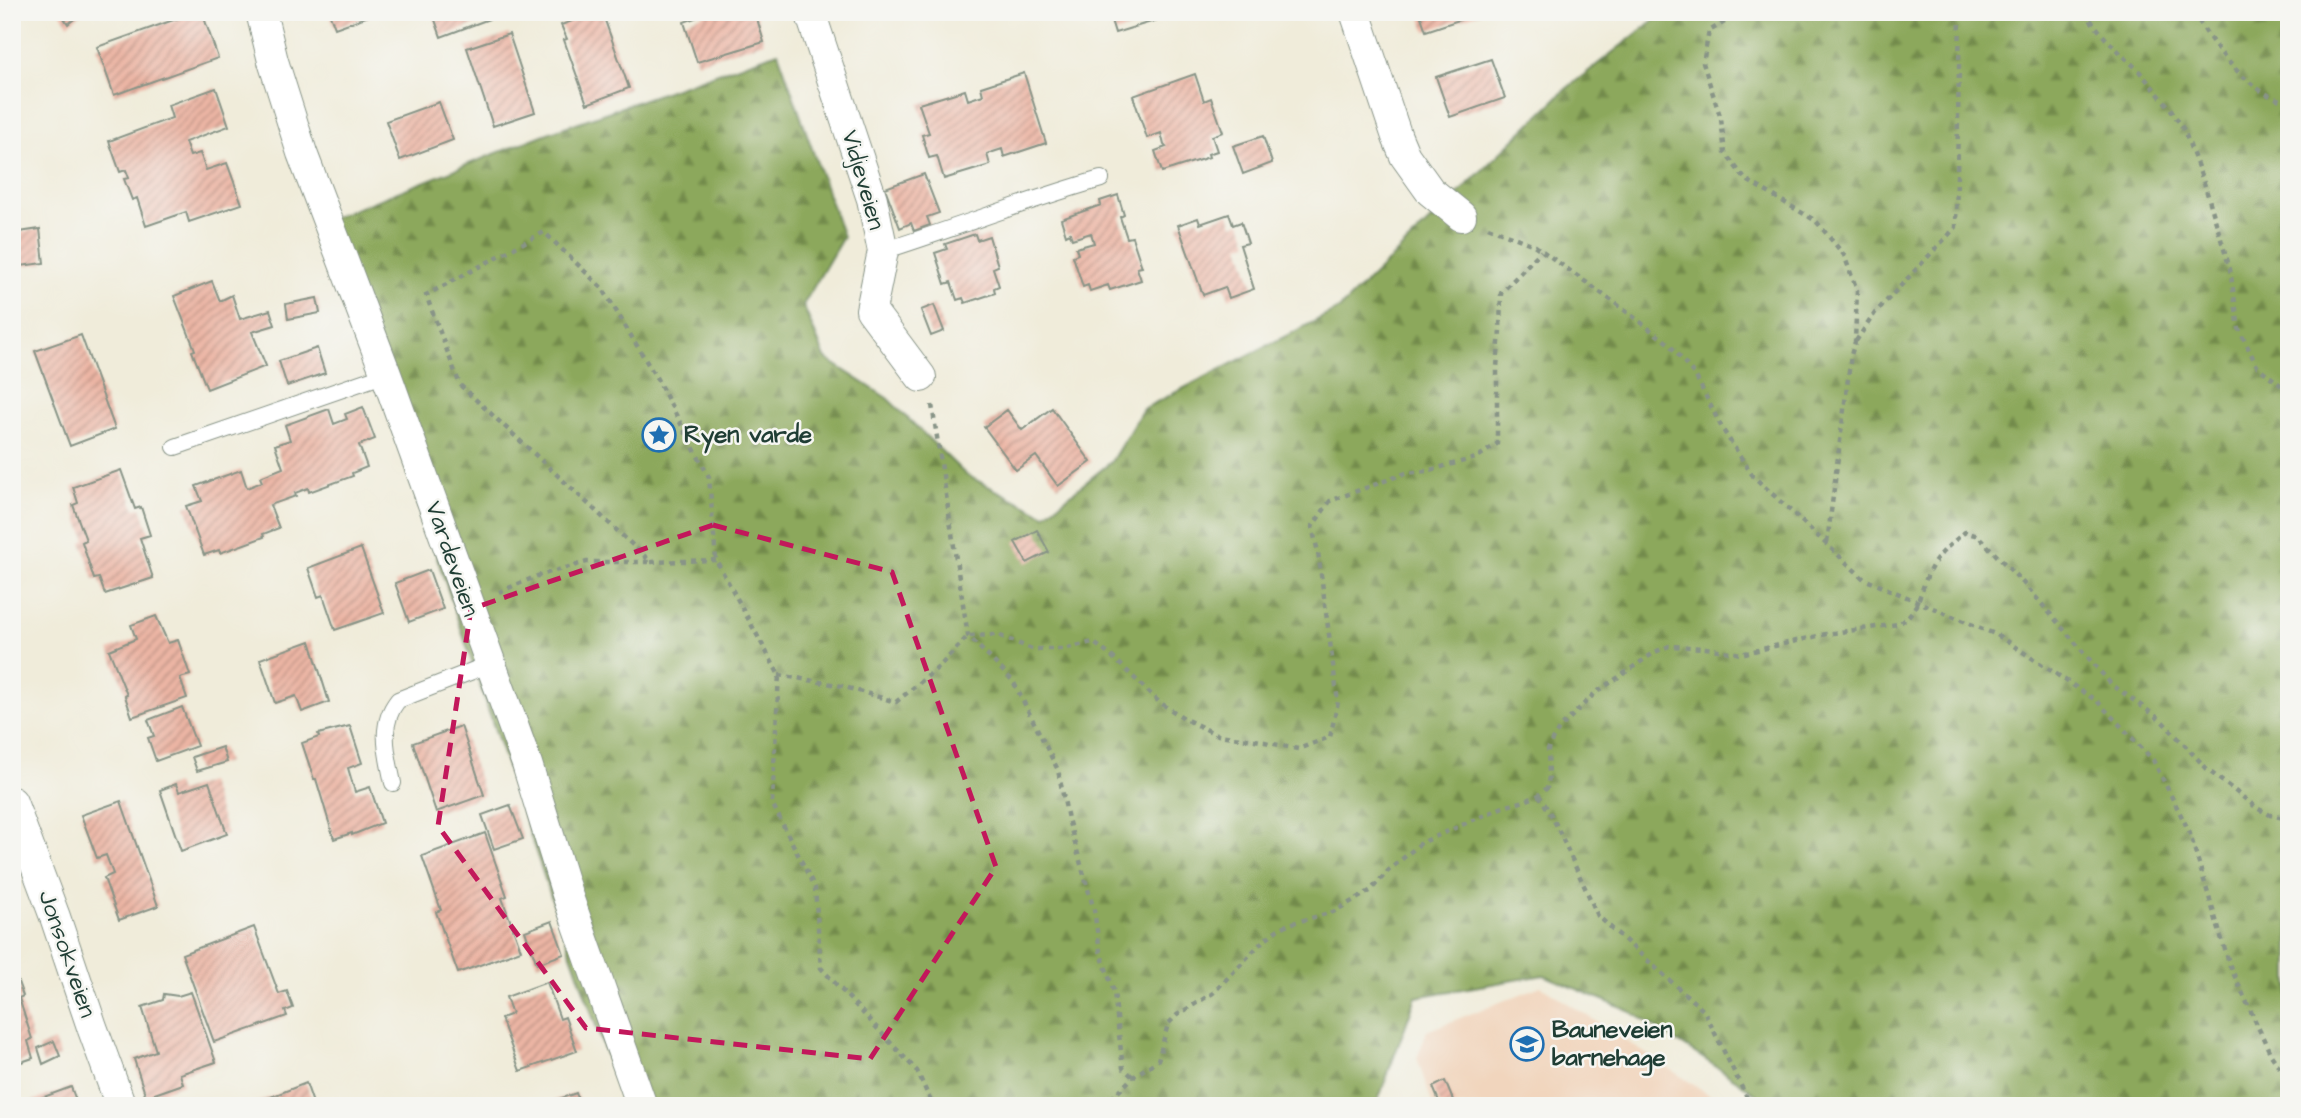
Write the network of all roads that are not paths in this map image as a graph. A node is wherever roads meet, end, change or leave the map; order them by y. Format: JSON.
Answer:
{"nodes":[{"id":1,"x":261,"y":12,"type":"edge"},
{"id":2,"x":810,"y":12,"type":"edge"},
{"id":3,"x":1355,"y":12,"type":"edge"},
{"id":4,"x":1101,"y":179,"type":"dead end"},
{"id":5,"x":1461,"y":216,"type":"road end"},
{"id":6,"x":883,"y":251,"type":"junction"},
{"id":7,"x":386,"y":374,"type":"junction"},
{"id":8,"x":921,"y":377,"type":"road end"},
{"id":9,"x":175,"y":447,"type":"dead end"},
{"id":10,"x":491,"y":664,"type":"junction"},
{"id":11,"x":393,"y":783,"type":"dead end"},
{"id":12,"x":12,"y":802,"type":"edge"},
{"id":13,"x":121,"y":1106,"type":"edge"},
{"id":14,"x":642,"y":1106,"type":"edge"}],
"edges":[{"from":1,"to":7,"type":"street","name":"Vardeveien"},
{"from":2,"to":6,"type":"street","name":"Vidjeveien"},
{"from":3,"to":5,"type":"street"},
{"from":4,"to":6,"type":"lane"},
{"from":6,"to":8,"type":"street","name":"Vidjeveien"},
{"from":7,"to":9,"type":"lane"},
{"from":7,"to":10,"type":"street","name":"Vardeveien"},
{"from":10,"to":11,"type":"lane"},
{"from":10,"to":14,"type":"street","name":"Vardeveien"},
{"from":12,"to":13,"type":"street","name":"Jonsokveien"}]}
